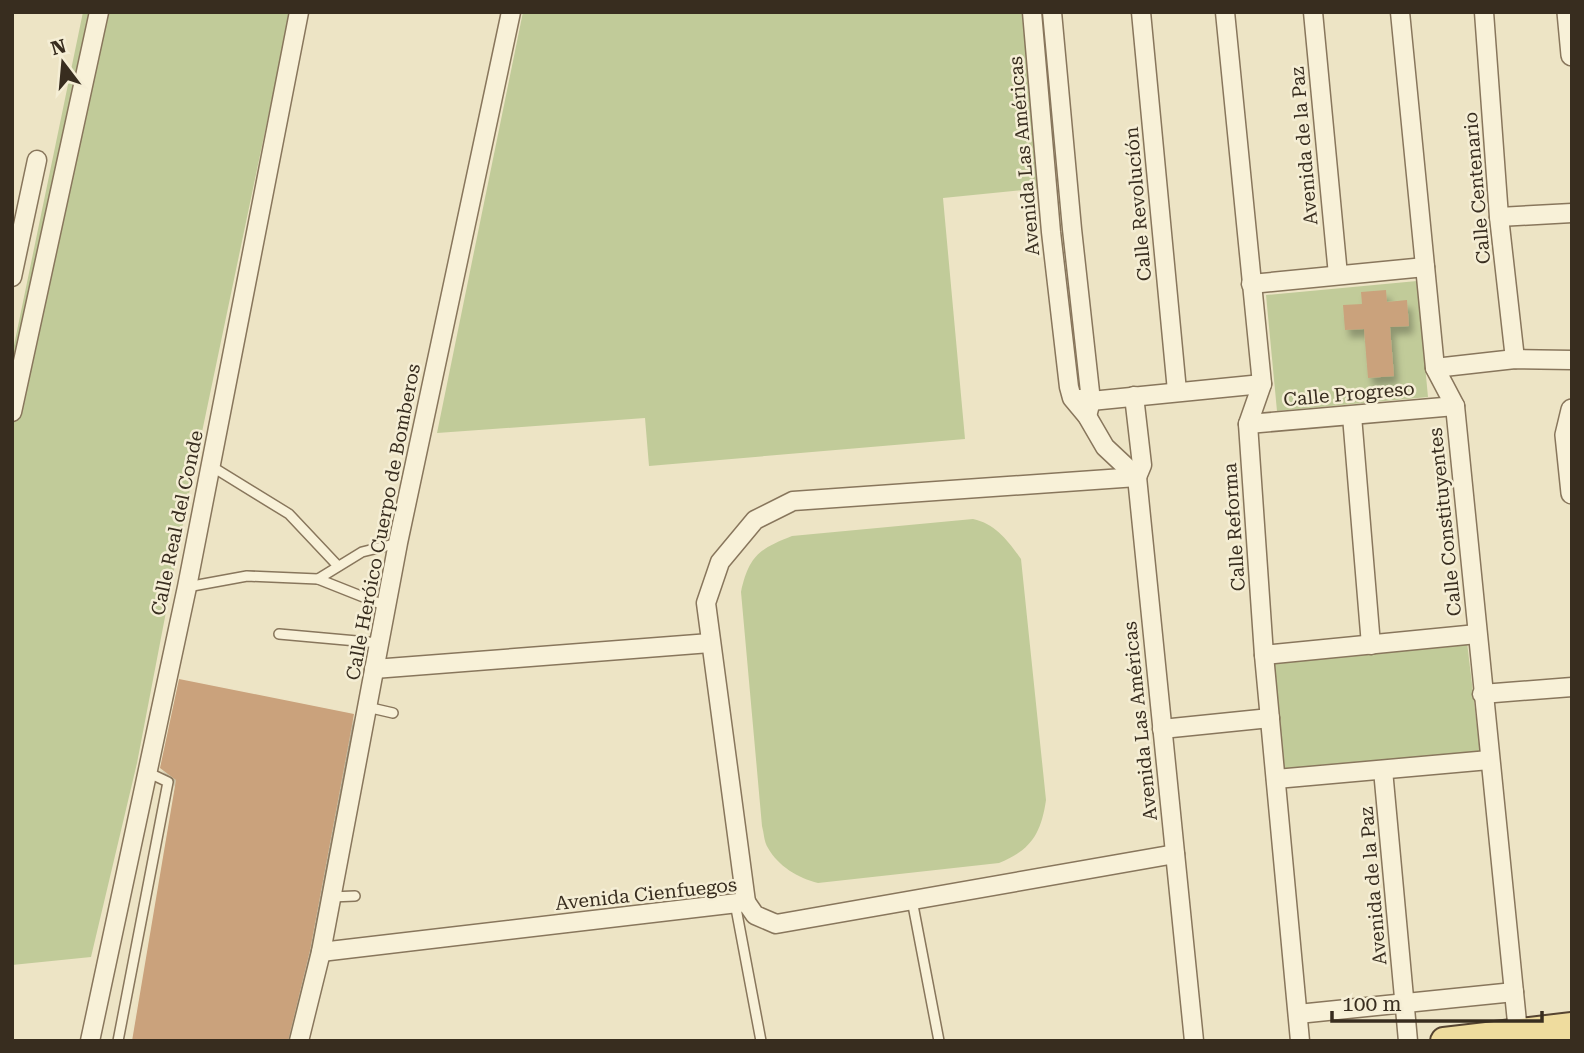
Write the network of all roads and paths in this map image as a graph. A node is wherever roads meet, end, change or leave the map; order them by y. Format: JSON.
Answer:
{"nodes":[{"id":1,"x":99,"y":12,"type":"edge"},
{"id":2,"x":299,"y":12,"type":"edge"},
{"id":3,"x":511,"y":12,"type":"edge"},
{"id":4,"x":1032,"y":12,"type":"edge"},
{"id":5,"x":1052,"y":12,"type":"edge"},
{"id":6,"x":1142,"y":12,"type":"edge"},
{"id":7,"x":1224,"y":12,"type":"edge"},
{"id":8,"x":1313,"y":12,"type":"edge"},
{"id":9,"x":1400,"y":12,"type":"edge"},
{"id":10,"x":1483,"y":12,"type":"edge"},
{"id":11,"x":1568,"y":12,"type":"edge"},
{"id":12,"x":1572,"y":55,"type":"edge"},
{"id":13,"x":37,"y":160,"type":"dead end"},
{"id":14,"x":1572,"y":213,"type":"edge"},
{"id":15,"x":1499,"y":218,"type":"junction"},
{"id":16,"x":1072,"y":229,"type":"junction"},
{"id":17,"x":1051,"y":232,"type":"junction"},
{"id":18,"x":1425,"y":267,"type":"junction"},
{"id":19,"x":1338,"y":275,"type":"junction"},
{"id":20,"x":12,"y":277,"type":"edge"},
{"id":21,"x":1251,"y":284,"type":"junction"},
{"id":22,"x":1515,"y":359,"type":"junction"},
{"id":23,"x":1572,"y":360,"type":"edge"},
{"id":24,"x":1435,"y":368,"type":"junction"},
{"id":25,"x":1262,"y":384,"type":"junction"},
{"id":26,"x":1177,"y":391,"type":"junction"},
{"id":27,"x":1134,"y":396,"type":"junction"},
{"id":28,"x":1455,"y":406,"type":"junction"},
{"id":29,"x":1089,"y":408,"type":"junction"},
{"id":30,"x":1572,"y":410,"type":"edge"},
{"id":31,"x":12,"y":412,"type":"edge"},
{"id":32,"x":1352,"y":416,"type":"junction"},
{"id":33,"x":1248,"y":424,"type":"junction"},
{"id":34,"x":210,"y":466,"type":"junction"},
{"id":35,"x":1137,"y":477,"type":"junction"},
{"id":36,"x":1572,"y":493,"type":"edge"},
{"id":37,"x":398,"y":543,"type":"junction"},
{"id":38,"x":338,"y":566,"type":"junction"},
{"id":39,"x":318,"y":579,"type":"junction"},
{"id":40,"x":187,"y":587,"type":"junction"},
{"id":41,"x":386,"y":606,"type":"junction"},
{"id":42,"x":279,"y":634,"type":"dead end"},
{"id":43,"x":1477,"y":635,"type":"junction"},
{"id":44,"x":379,"y":643,"type":"junction"},
{"id":45,"x":710,"y":643,"type":"junction"},
{"id":46,"x":1371,"y":645,"type":"junction"},
{"id":47,"x":1264,"y":655,"type":"junction"},
{"id":48,"x":374,"y":669,"type":"junction"},
{"id":49,"x":1572,"y":687,"type":"edge"},
{"id":50,"x":1482,"y":694,"type":"junction"},
{"id":51,"x":367,"y":707,"type":"junction"},
{"id":52,"x":393,"y":713,"type":"dead end"},
{"id":53,"x":1270,"y":718,"type":"junction"},
{"id":54,"x":1162,"y":729,"type":"junction"},
{"id":55,"x":1489,"y":760,"type":"junction"},
{"id":56,"x":1384,"y":769,"type":"junction"},
{"id":57,"x":146,"y":772,"type":"junction"},
{"id":58,"x":1276,"y":779,"type":"junction"},
{"id":59,"x":1175,"y":854,"type":"junction"},
{"id":60,"x":355,"y":896,"type":"dead end"},
{"id":61,"x":331,"y":897,"type":"junction"},
{"id":62,"x":912,"y":900,"type":"junction"},
{"id":63,"x":740,"y":902,"type":"junction"},
{"id":64,"x":321,"y":952,"type":"junction"},
{"id":65,"x":1514,"y":992,"type":"junction"},
{"id":66,"x":1405,"y":1004,"type":"junction"},
{"id":67,"x":1298,"y":1014,"type":"junction"},
{"id":68,"x":1572,"y":1026,"type":"edge"},
{"id":69,"x":1518,"y":1031,"type":"junction"},
{"id":70,"x":90,"y":1041,"type":"edge"},
{"id":71,"x":118,"y":1041,"type":"edge"},
{"id":72,"x":299,"y":1041,"type":"edge"},
{"id":73,"x":761,"y":1041,"type":"edge"},
{"id":74,"x":939,"y":1041,"type":"edge"},
{"id":75,"x":1194,"y":1041,"type":"edge"},
{"id":76,"x":1300,"y":1041,"type":"edge"},
{"id":77,"x":1408,"y":1041,"type":"edge"},
{"id":78,"x":1444,"y":1041,"type":"edge"}],
"edges":[{"from":1,"to":31,"type":"street"},
{"from":2,"to":34,"type":"street","name":"Calle Real del Conde"},
{"from":3,"to":37,"type":"street","name":"Calle Heróico Cuerpo de Bomberos"},
{"from":4,"to":17,"type":"street","name":"Avenida Las Américas"},
{"from":5,"to":16,"type":"street","name":"Avenida Las Américas"},
{"from":6,"to":26,"type":"street","name":"Calle Revolucíón"},
{"from":7,"to":21,"type":"street","name":"Calle Reforma"},
{"from":8,"to":19,"type":"street","name":"Avenida de la Paz"},
{"from":9,"to":18,"type":"street","name":"Calle Constituyentes"},
{"from":10,"to":15,"type":"street","name":"Calle Centenario"},
{"from":11,"to":12,"type":"street"},
{"from":13,"to":20,"type":"street"},
{"from":14,"to":15,"type":"street"},
{"from":15,"to":22,"type":"street","name":"Calle Centenario"},
{"from":16,"to":17,"type":"street"},
{"from":16,"to":29,"type":"street","name":"Avenida Las Américas"},
{"from":17,"to":29,"type":"street","name":"Avenida Las Américas"},
{"from":18,"to":19,"type":"street"},
{"from":18,"to":24,"type":"street","name":"Calle Constituyentes"},
{"from":19,"to":21,"type":"street"},
{"from":21,"to":25,"type":"street","name":"Calle Reforma"},
{"from":22,"to":23,"type":"street","name":"Calle Progreso"},
{"from":22,"to":24,"type":"street","name":"Calle Progreso"},
{"from":24,"to":28,"type":"street","name":"Calle Constituyentes"},
{"from":25,"to":26,"type":"street","name":"Calle Progreso"},
{"from":25,"to":33,"type":"street","name":"Calle Reforma"},
{"from":26,"to":27,"type":"street","name":"Calle Progreso"},
{"from":27,"to":29,"type":"street","name":"Calle Progreso"},
{"from":27,"to":35,"type":"street"},
{"from":28,"to":32,"type":"street","name":"Calle Progreso"},
{"from":28,"to":43,"type":"street","name":"Calle Constituyentes"},
{"from":29,"to":35,"type":"street","name":"Avenida Las Américas"},
{"from":30,"to":36,"type":"street"},
{"from":32,"to":33,"type":"street","name":"Calle Progreso"},
{"from":32,"to":46,"type":"street"},
{"from":33,"to":47,"type":"street","name":"Calle Reforma"},
{"from":34,"to":38,"type":"lane"},
{"from":34,"to":40,"type":"street","name":"Calle Real del Conde"},
{"from":35,"to":45,"type":"street"},
{"from":35,"to":54,"type":"street","name":"Avenida Las Américas"},
{"from":37,"to":38,"type":"lane"},
{"from":37,"to":41,"type":"street","name":"Calle Heróico Cuerpo de Bomberos"},
{"from":38,"to":39,"type":"lane"},
{"from":39,"to":40,"type":"lane"},
{"from":39,"to":41,"type":"lane"},
{"from":40,"to":57,"type":"street","name":"Calle Real del Conde"},
{"from":41,"to":44,"type":"street","name":"Calle Heróico Cuerpo de Bomberos"},
{"from":42,"to":44,"type":"lane"},
{"from":43,"to":46,"type":"street"},
{"from":43,"to":50,"type":"street","name":"Calle Constituyentes"},
{"from":44,"to":48,"type":"street","name":"Calle Heróico Cuerpo de Bomberos"},
{"from":45,"to":48,"type":"street"},
{"from":45,"to":63,"type":"street"},
{"from":46,"to":47,"type":"street"},
{"from":47,"to":53,"type":"street","name":"Calle Reforma"},
{"from":48,"to":51,"type":"street","name":"Calle Heróico Cuerpo de Bomberos"},
{"from":49,"to":50,"type":"street"},
{"from":50,"to":55,"type":"street","name":"Calle Constituyentes"},
{"from":51,"to":52,"type":"lane"},
{"from":51,"to":61,"type":"street","name":"Calle Heróico Cuerpo de Bomberos"},
{"from":53,"to":54,"type":"street"},
{"from":53,"to":58,"type":"street","name":"Calle Reforma"},
{"from":54,"to":59,"type":"street","name":"Avenida Las Américas"},
{"from":55,"to":56,"type":"street"},
{"from":55,"to":65,"type":"street","name":"Calle Constituyentes"},
{"from":56,"to":58,"type":"street"},
{"from":56,"to":66,"type":"street","name":"Avenida de la Paz"},
{"from":57,"to":70,"type":"street","name":"Calle Real del Conde"},
{"from":57,"to":71,"type":"lane"},
{"from":58,"to":67,"type":"street","name":"Calle Reforma"},
{"from":59,"to":62,"type":"street","name":"Avenida Cienfuegos"},
{"from":59,"to":75,"type":"street","name":"Avenida Las Américas"},
{"from":60,"to":61,"type":"lane"},
{"from":61,"to":64,"type":"street","name":"Calle Heróico Cuerpo de Bomberos"},
{"from":62,"to":63,"type":"street","name":"Avenida Cienfuegos"},
{"from":62,"to":74,"type":"lane"},
{"from":63,"to":64,"type":"street","name":"Avenida Cienfuegos"},
{"from":63,"to":73,"type":"lane"},
{"from":64,"to":72,"type":"street","name":"Calle Heróico Cuerpo de Bomberos"},
{"from":65,"to":66,"type":"street"},
{"from":65,"to":69,"type":"street","name":"Calle Constituyentes"},
{"from":66,"to":67,"type":"street"},
{"from":66,"to":77,"type":"street","name":"Avenida de la Paz"},
{"from":67,"to":76,"type":"street","name":"Calle Reforma"},
{"from":68,"to":69,"type":"main road"},
{"from":69,"to":78,"type":"main road"}]}
